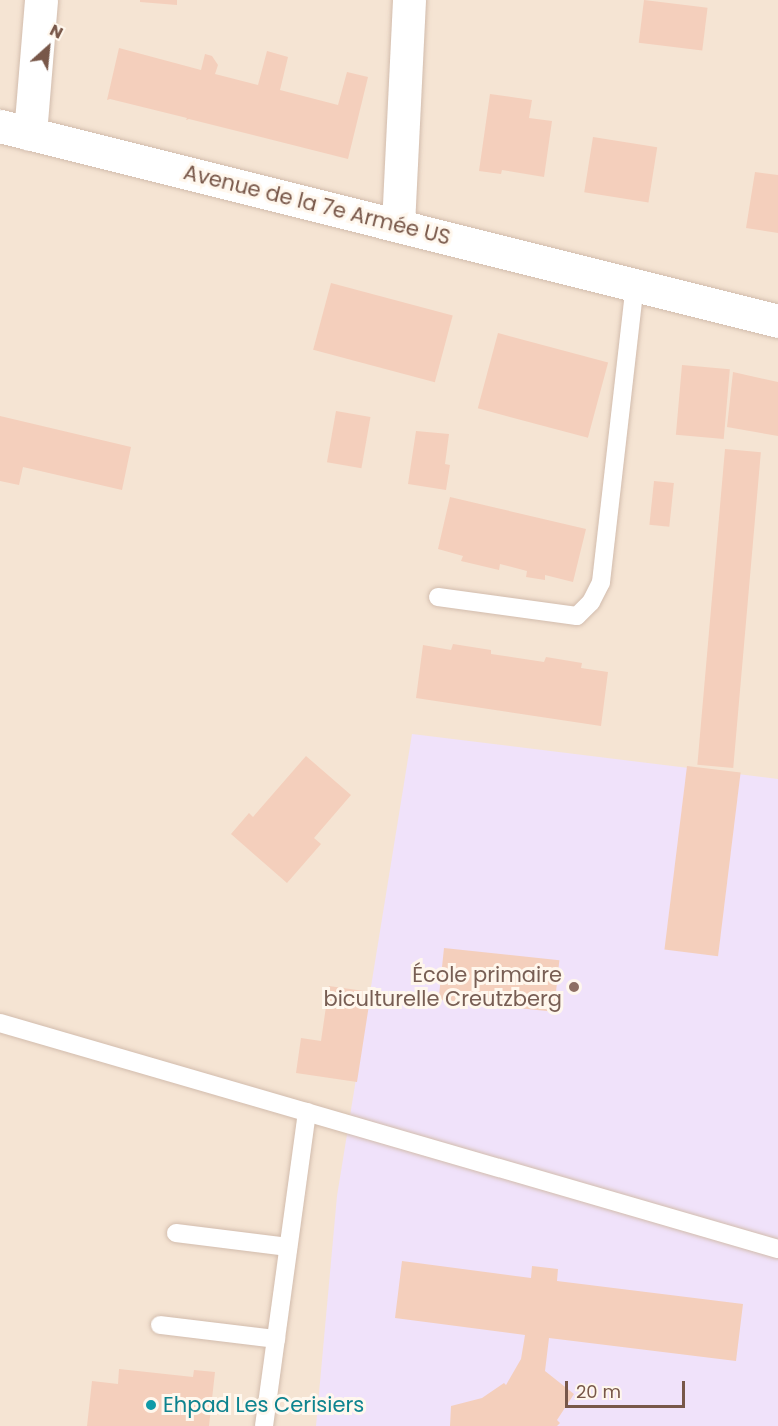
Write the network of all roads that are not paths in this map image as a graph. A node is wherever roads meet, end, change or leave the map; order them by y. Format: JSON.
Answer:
{"nodes":[{"id":1,"x":41,"y":0,"type":"edge"},
{"id":2,"x":409,"y":0,"type":"edge"},
{"id":3,"x":15,"y":130,"type":"edge"},
{"id":4,"x":398,"y":225,"type":"junction"},
{"id":5,"x":635,"y":284,"type":"junction"},
{"id":6,"x":778,"y":321,"type":"edge"},
{"id":7,"x":438,"y":597,"type":"dead end"},
{"id":8,"x":0,"y":1023,"type":"edge"},
{"id":9,"x":307,"y":1112,"type":"junction"},
{"id":10,"x":176,"y":1233,"type":"dead end"},
{"id":11,"x":288,"y":1247,"type":"junction"},
{"id":12,"x":778,"y":1249,"type":"edge"},
{"id":13,"x":160,"y":1325,"type":"dead end"},
{"id":14,"x":276,"y":1339,"type":"junction"},
{"id":15,"x":264,"y":1426,"type":"edge"}],
"edges":[{"from":1,"to":3,"type":"street"},
{"from":2,"to":4,"type":"street"},
{"from":3,"to":4,"type":"street","name":"Avenue de la 7e Armée US"},
{"from":4,"to":5,"type":"street","name":"Avenue de la 7e Armée US"},
{"from":5,"to":6,"type":"street","name":"Avenue de la 7e Armée US"},
{"from":5,"to":7,"type":"lane"},
{"from":8,"to":9,"type":"lane"},
{"from":9,"to":11,"type":"lane"},
{"from":9,"to":12,"type":"lane"},
{"from":10,"to":11,"type":"lane"},
{"from":11,"to":14,"type":"lane"},
{"from":13,"to":14,"type":"lane"},
{"from":14,"to":15,"type":"lane"}]}
